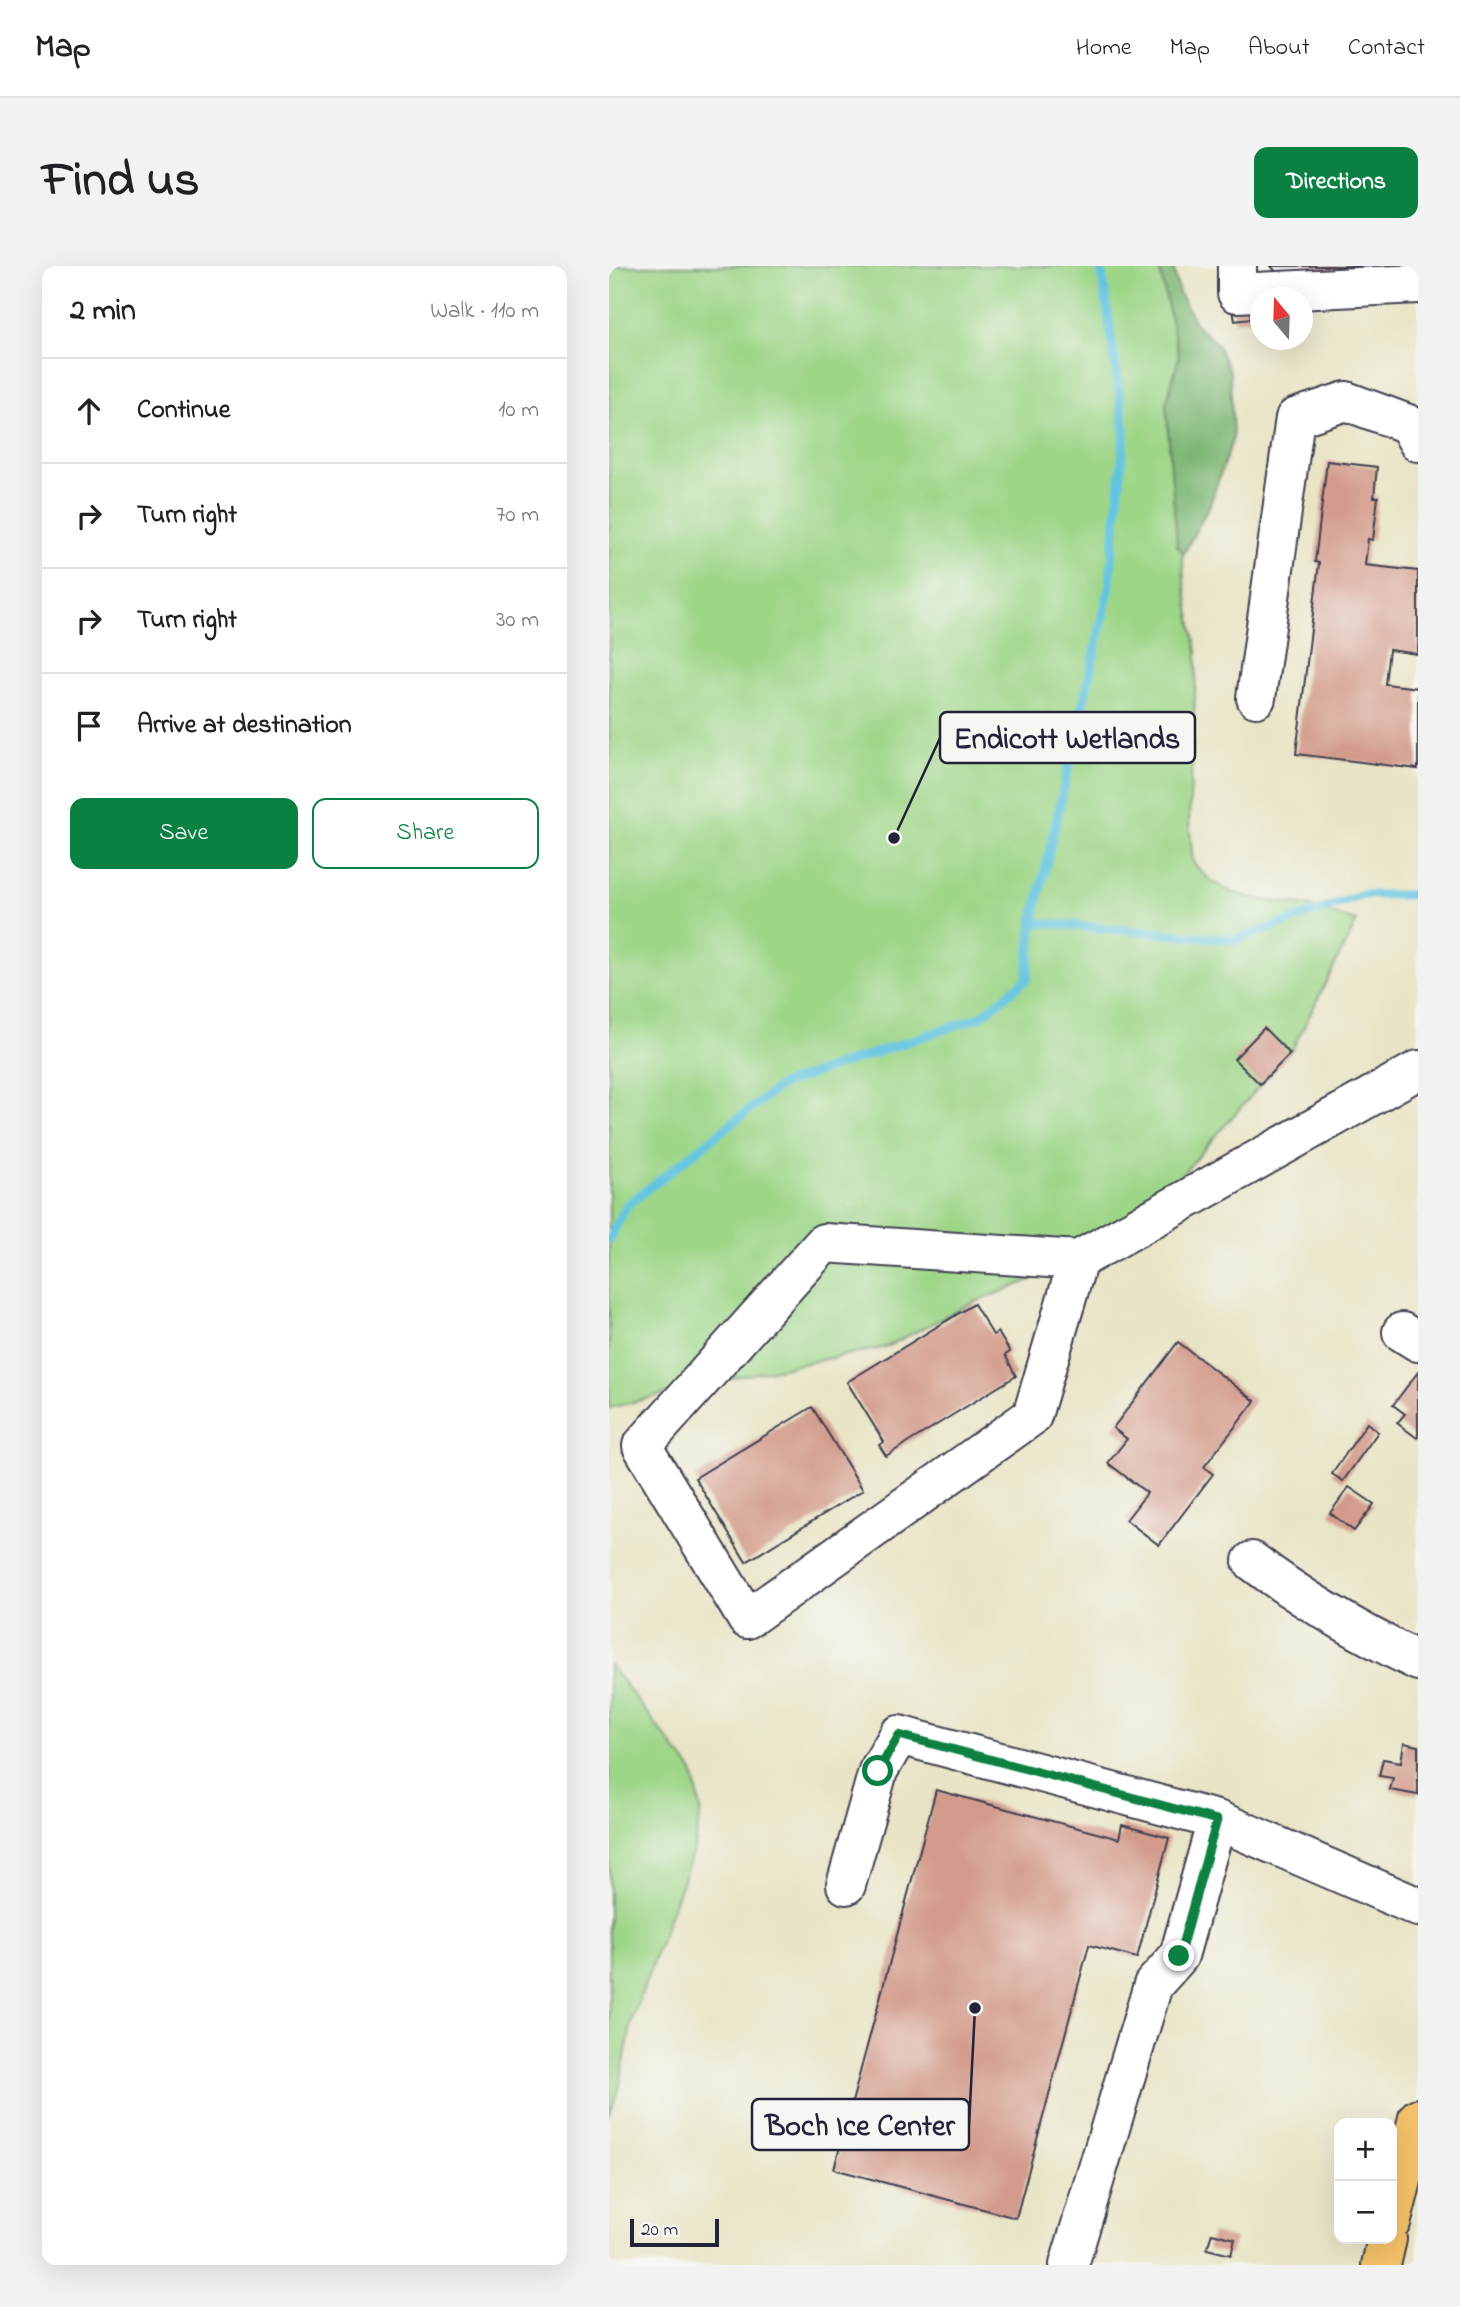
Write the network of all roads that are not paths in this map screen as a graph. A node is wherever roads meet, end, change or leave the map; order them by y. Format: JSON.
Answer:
{"nodes":[{"id":1,"x":1237,"y":266,"type":"edge"},
{"id":2,"x":1418,"y":284,"type":"edge"},
{"id":3,"x":1418,"y":442,"type":"edge"},
{"id":4,"x":1257,"y":698,"type":"dead end"},
{"id":5,"x":1418,"y":1070,"type":"edge"},
{"id":6,"x":1078,"y":1260,"type":"junction"},
{"id":7,"x":1252,"y":1561,"type":"dead end"},
{"id":8,"x":1418,"y":1661,"type":"edge"},
{"id":9,"x":1217,"y":1820,"type":"junction"},
{"id":10,"x":846,"y":1885,"type":"dead end"},
{"id":11,"x":1418,"y":1907,"type":"edge"},
{"id":12,"x":1418,"y":2118,"type":"edge"},
{"id":13,"x":1397,"y":2200,"type":"edge"},
{"id":14,"x":1386,"y":2244,"type":"edge"},
{"id":15,"x":1069,"y":2265,"type":"edge"},
{"id":16,"x":1381,"y":2265,"type":"edge"}],
"edges":[{"from":1,"to":2,"type":"street"},
{"from":3,"to":4,"type":"street"},
{"from":5,"to":6,"type":"street"},
{"from":6,"to":6,"type":"street"},
{"from":7,"to":8,"type":"street"},
{"from":9,"to":10,"type":"street"},
{"from":9,"to":11,"type":"street"},
{"from":9,"to":15,"type":"street"},
{"from":12,"to":13,"type":"main road"},
{"from":14,"to":16,"type":"main road"}]}
